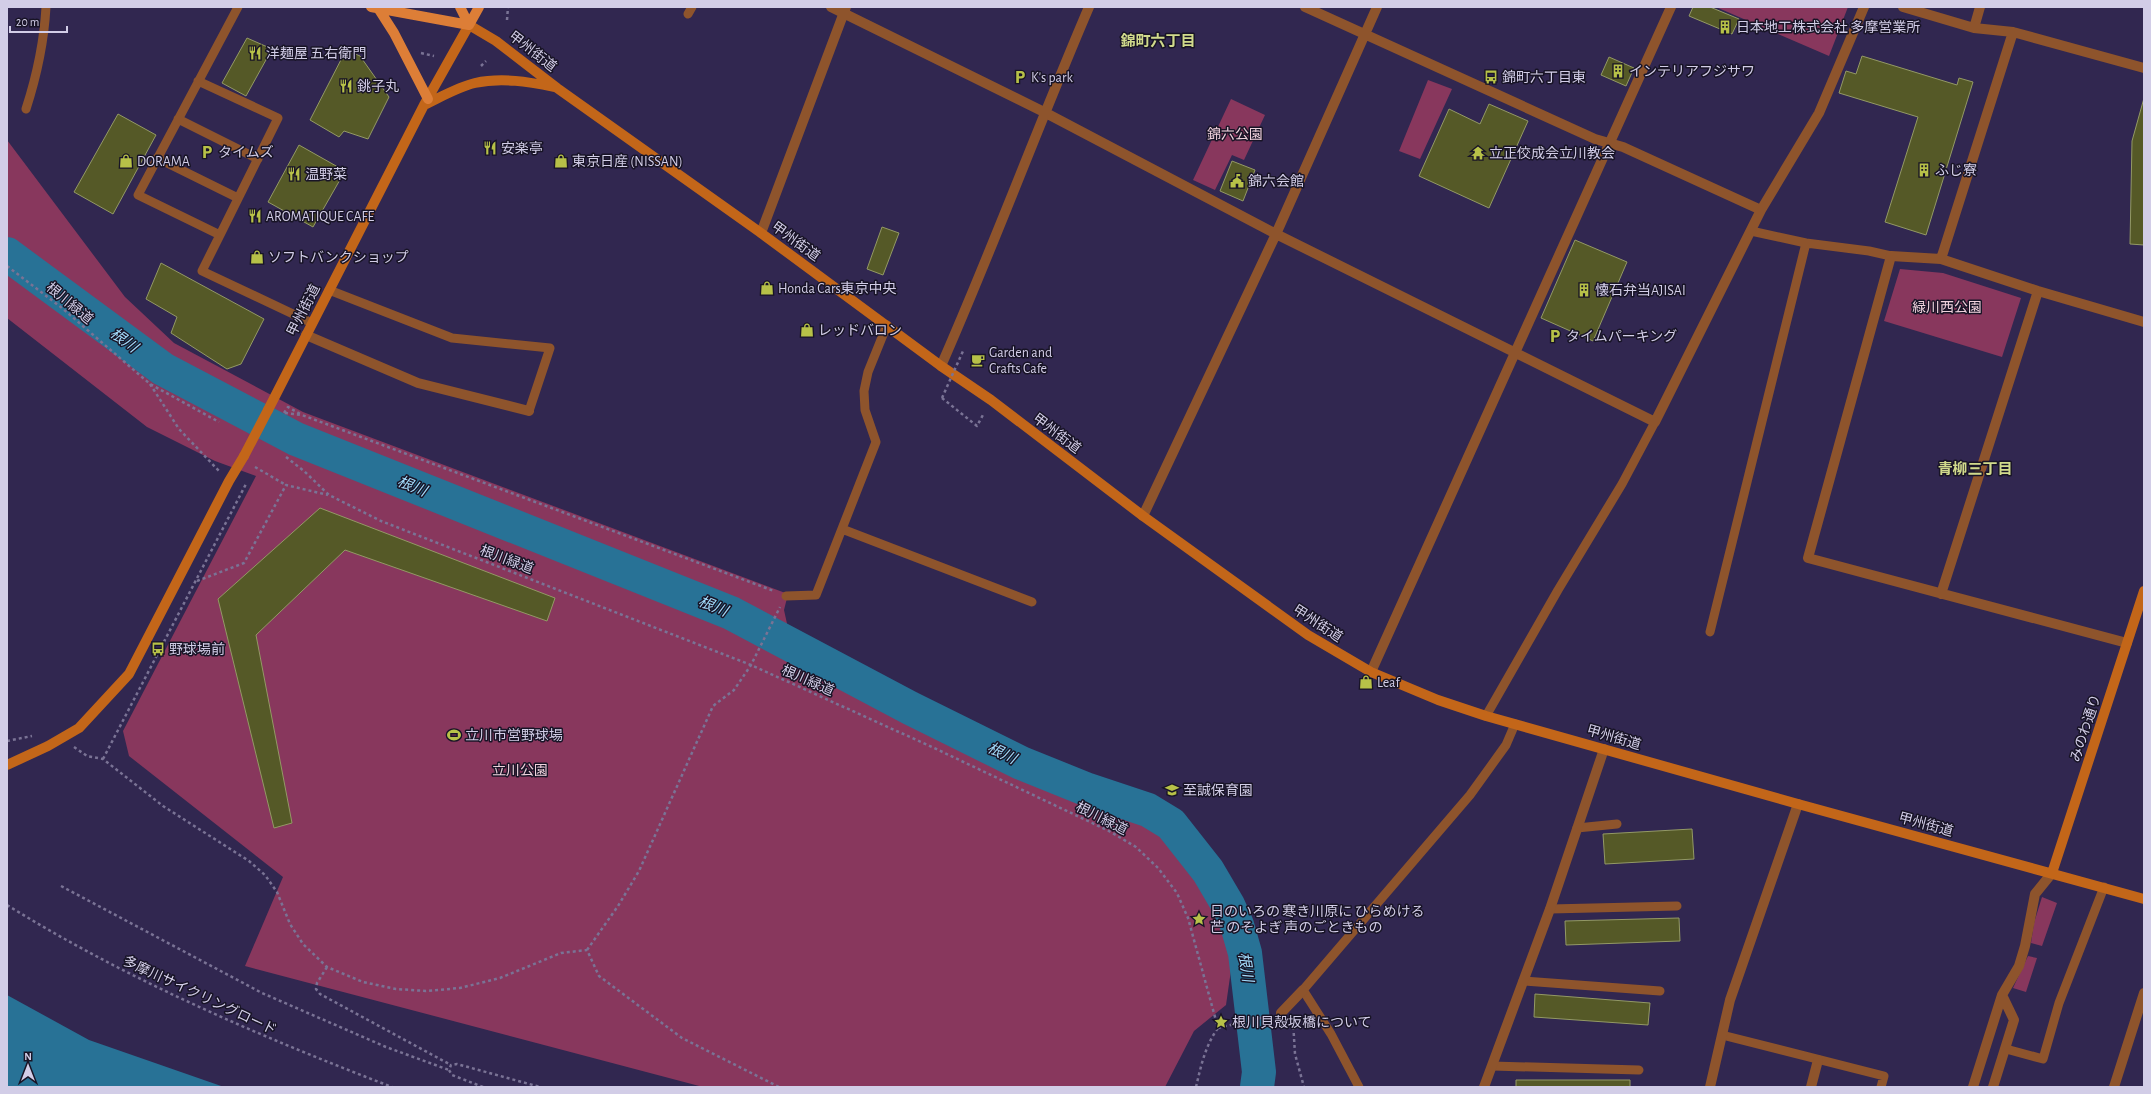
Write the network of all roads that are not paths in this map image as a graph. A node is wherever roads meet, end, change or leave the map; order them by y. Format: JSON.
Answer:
{"nodes":[{"id":1,"x":46,"y":7,"type":"edge"},
{"id":2,"x":238,"y":7,"type":"edge"},
{"id":3,"x":460,"y":7,"type":"edge"},
{"id":4,"x":479,"y":7,"type":"edge"},
{"id":5,"x":831,"y":7,"type":"edge"},
{"id":6,"x":1089,"y":7,"type":"edge"},
{"id":7,"x":1305,"y":7,"type":"edge"},
{"id":8,"x":1377,"y":7,"type":"edge"},
{"id":9,"x":1671,"y":7,"type":"edge"},
{"id":10,"x":1864,"y":7,"type":"edge"},
{"id":11,"x":1903,"y":7,"type":"edge"},
{"id":12,"x":1980,"y":7,"type":"edge"},
{"id":13,"x":374,"y":8,"type":"edge"},
{"id":14,"x":845,"y":10,"type":"edge"},
{"id":15,"x":469,"y":25,"type":"junction"},
{"id":16,"x":1974,"y":28,"type":"junction"},
{"id":17,"x":2013,"y":32,"type":"junction"},
{"id":18,"x":1365,"y":34,"type":"junction"},
{"id":19,"x":2144,"y":68,"type":"edge"},
{"id":20,"x":198,"y":81,"type":"junction"},
{"id":21,"x":557,"y":88,"type":"junction"},
{"id":22,"x":426,"y":102,"type":"junction"},
{"id":23,"x":26,"y":109,"type":"dead end"},
{"id":24,"x":1044,"y":112,"type":"junction"},
{"id":25,"x":178,"y":119,"type":"junction"},
{"id":26,"x":1610,"y":143,"type":"junction"},
{"id":27,"x":157,"y":158,"type":"junction"},
{"id":28,"x":258,"y":158,"type":"junction"},
{"id":29,"x":238,"y":198,"type":"junction"},
{"id":30,"x":1761,"y":210,"type":"junction"},
{"id":31,"x":1751,"y":231,"type":"junction"},
{"id":32,"x":761,"y":233,"type":"junction"},
{"id":33,"x":220,"y":234,"type":"junction"},
{"id":34,"x":1276,"y":234,"type":"junction"},
{"id":35,"x":1806,"y":243,"type":"junction"},
{"id":36,"x":1890,"y":256,"type":"junction"},
{"id":37,"x":1941,"y":259,"type":"junction"},
{"id":38,"x":329,"y":290,"type":"junction"},
{"id":39,"x":2038,"y":291,"type":"junction"},
{"id":40,"x":2144,"y":322,"type":"edge"},
{"id":41,"x":312,"y":323,"type":"junction"},
{"id":42,"x":887,"y":325,"type":"junction"},
{"id":43,"x":306,"y":335,"type":"junction"},
{"id":44,"x":1517,"y":352,"type":"junction"},
{"id":45,"x":941,"y":366,"type":"junction"},
{"id":46,"x":529,"y":411,"type":"joint"},
{"id":47,"x":1655,"y":422,"type":"junction"},
{"id":48,"x":1143,"y":516,"type":"junction"},
{"id":49,"x":842,"y":529,"type":"junction"},
{"id":50,"x":2144,"y":591,"type":"edge"},
{"id":51,"x":1941,"y":594,"type":"junction"},
{"id":52,"x":786,"y":596,"type":"road end"},
{"id":53,"x":1032,"y":602,"type":"dead end"},
{"id":54,"x":1710,"y":632,"type":"dead end"},
{"id":55,"x":2127,"y":643,"type":"junction"},
{"id":56,"x":1371,"y":672,"type":"junction"},
{"id":57,"x":1486,"y":716,"type":"junction"},
{"id":58,"x":1515,"y":724,"type":"junction"},
{"id":59,"x":1604,"y":749,"type":"junction"},
{"id":60,"x":7,"y":765,"type":"edge"},
{"id":61,"x":1798,"y":804,"type":"junction"},
{"id":62,"x":1617,"y":824,"type":"dead end"},
{"id":63,"x":1577,"y":828,"type":"junction"},
{"id":64,"x":2052,"y":873,"type":"junction"},
{"id":65,"x":2104,"y":887,"type":"junction"},
{"id":66,"x":2144,"y":899,"type":"edge"},
{"id":67,"x":1677,"y":906,"type":"dead end"},
{"id":68,"x":1550,"y":909,"type":"junction"},
{"id":69,"x":1523,"y":981,"type":"junction"},
{"id":70,"x":1303,"y":990,"type":"junction"},
{"id":71,"x":1660,"y":991,"type":"dead end"},
{"id":72,"x":2144,"y":993,"type":"edge"},
{"id":73,"x":2002,"y":995,"type":"junction"},
{"id":74,"x":1276,"y":1014,"type":"road end"},
{"id":75,"x":1722,"y":1035,"type":"junction"},
{"id":76,"x":2006,"y":1049,"type":"junction"},
{"id":77,"x":1818,"y":1060,"type":"junction"},
{"id":78,"x":1492,"y":1066,"type":"junction"},
{"id":79,"x":1639,"y":1070,"type":"dead end"},
{"id":80,"x":1359,"y":1087,"type":"edge"},
{"id":81,"x":1484,"y":1087,"type":"edge"},
{"id":82,"x":1710,"y":1087,"type":"edge"},
{"id":83,"x":1811,"y":1087,"type":"edge"},
{"id":84,"x":1881,"y":1087,"type":"edge"},
{"id":85,"x":1974,"y":1087,"type":"edge"},
{"id":86,"x":1993,"y":1087,"type":"edge"},
{"id":87,"x":2114,"y":1087,"type":"edge"}],
"edges":[{"from":1,"to":23,"type":"lane"},
{"from":2,"to":20,"type":"lane"},
{"from":3,"to":15,"type":"main road"},
{"from":4,"to":15,"type":"main road"},
{"from":5,"to":14,"type":"street"},
{"from":6,"to":24,"type":"street"},
{"from":7,"to":18,"type":"street"},
{"from":8,"to":18,"type":"street"},
{"from":9,"to":26,"type":"street"},
{"from":10,"to":30,"type":"street"},
{"from":11,"to":16,"type":"street"},
{"from":12,"to":16,"type":"street"},
{"from":13,"to":15,"type":"main road"},
{"from":13,"to":22,"type":"main road"},
{"from":14,"to":24,"type":"street"},
{"from":14,"to":32,"type":"street"},
{"from":15,"to":21,"type":"main road","name":"甲州街道"},
{"from":15,"to":22,"type":"main road","name":"甲州街道"},
{"from":16,"to":17,"type":"street"},
{"from":17,"to":19,"type":"street"},
{"from":17,"to":37,"type":"street"},
{"from":18,"to":26,"type":"street"},
{"from":18,"to":34,"type":"street"},
{"from":20,"to":25,"type":"lane"},
{"from":20,"to":28,"type":"lane"},
{"from":21,"to":22,"type":"main road"},
{"from":21,"to":32,"type":"main road","name":"甲州街道"},
{"from":22,"to":38,"type":"main road","name":"甲州街道"},
{"from":24,"to":34,"type":"street"},
{"from":24,"to":45,"type":"street"},
{"from":25,"to":27,"type":"lane"},
{"from":25,"to":28,"type":"lane"},
{"from":26,"to":30,"type":"street"},
{"from":26,"to":44,"type":"street"},
{"from":27,"to":29,"type":"lane"},
{"from":27,"to":33,"type":"lane"},
{"from":28,"to":29,"type":"lane"},
{"from":29,"to":33,"type":"lane"},
{"from":30,"to":31,"type":"street"},
{"from":31,"to":35,"type":"lane"},
{"from":31,"to":47,"type":"street"},
{"from":32,"to":42,"type":"main road","name":"甲州街道"},
{"from":33,"to":41,"type":"lane"},
{"from":34,"to":44,"type":"street"},
{"from":34,"to":48,"type":"street"},
{"from":35,"to":36,"type":"lane"},
{"from":35,"to":54,"type":"lane"},
{"from":36,"to":37,"type":"street"},
{"from":36,"to":51,"type":"street"},
{"from":37,"to":39,"type":"street"},
{"from":38,"to":41,"type":"main road","name":"甲州街道"},
{"from":38,"to":46,"type":"lane"},
{"from":39,"to":40,"type":"street"},
{"from":39,"to":51,"type":"street"},
{"from":41,"to":43,"type":"main road","name":"甲州街道"},
{"from":42,"to":45,"type":"main road","name":"甲州街道"},
{"from":42,"to":49,"type":"lane"},
{"from":43,"to":46,"type":"street"},
{"from":43,"to":60,"type":"main road","name":"甲州街道","bridge":true},
{"from":44,"to":47,"type":"street"},
{"from":44,"to":56,"type":"street"},
{"from":45,"to":48,"type":"main road","name":"甲州街道"},
{"from":47,"to":57,"type":"lane"},
{"from":48,"to":56,"type":"main road","name":"甲州街道"},
{"from":49,"to":52,"type":"lane"},
{"from":49,"to":53,"type":"lane"},
{"from":50,"to":55,"type":"main road","name":"みのわ通り"},
{"from":51,"to":55,"type":"street"},
{"from":55,"to":64,"type":"main road","name":"みのわ通り"},
{"from":56,"to":57,"type":"main road","name":"甲州街道"},
{"from":57,"to":58,"type":"main road","name":"甲州街道"},
{"from":58,"to":59,"type":"main road","name":"甲州街道"},
{"from":58,"to":70,"type":"lane"},
{"from":59,"to":61,"type":"main road","name":"甲州街道"},
{"from":59,"to":63,"type":"street"},
{"from":61,"to":64,"type":"main road","name":"甲州街道"},
{"from":61,"to":75,"type":"street"},
{"from":62,"to":63,"type":"lane"},
{"from":63,"to":68,"type":"street"},
{"from":64,"to":65,"type":"main road","name":"甲州街道"},
{"from":64,"to":73,"type":"street"},
{"from":65,"to":66,"type":"main road","name":"甲州街道"},
{"from":65,"to":76,"type":"lane"},
{"from":67,"to":68,"type":"lane"},
{"from":68,"to":69,"type":"street"},
{"from":69,"to":71,"type":"lane"},
{"from":69,"to":78,"type":"street"},
{"from":70,"to":74,"type":"street"},
{"from":70,"to":80,"type":"lane"},
{"from":72,"to":87,"type":"street"},
{"from":73,"to":76,"type":"street"},
{"from":73,"to":85,"type":"street"},
{"from":75,"to":77,"type":"lane"},
{"from":75,"to":82,"type":"street"},
{"from":76,"to":86,"type":"street"},
{"from":77,"to":83,"type":"street"},
{"from":77,"to":84,"type":"lane"},
{"from":78,"to":79,"type":"lane"},
{"from":78,"to":81,"type":"street"}]}
